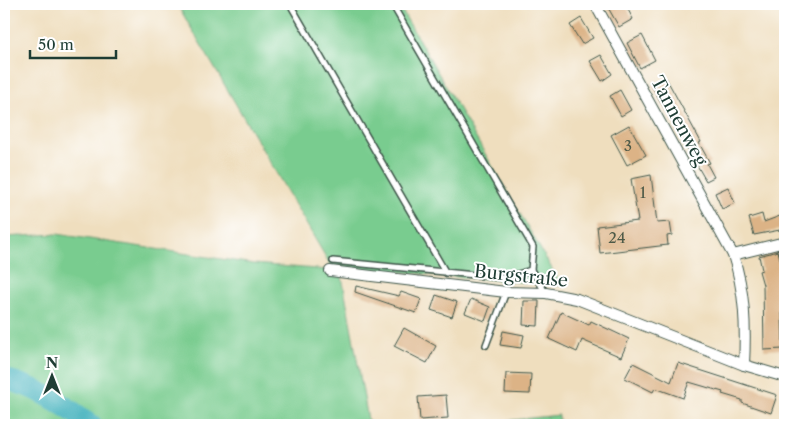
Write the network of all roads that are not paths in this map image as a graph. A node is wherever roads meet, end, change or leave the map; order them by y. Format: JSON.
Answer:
{"nodes":[{"id":1,"x":290,"y":4,"type":"edge"},
{"id":2,"x":392,"y":4,"type":"edge"},
{"id":3,"x":595,"y":4,"type":"edge"},
{"id":4,"x":785,"y":242,"type":"edge"},
{"id":5,"x":733,"y":255,"type":"junction"},
{"id":6,"x":331,"y":266,"type":"joint"},
{"id":7,"x":531,"y":270,"type":"junction"},
{"id":8,"x":446,"y":273,"type":"junction"},
{"id":9,"x":506,"y":292,"type":"junction"},
{"id":10,"x":546,"y":293,"type":"junction"},
{"id":11,"x":486,"y":345,"type":"dead end"},
{"id":12,"x":744,"y":365,"type":"junction"},
{"id":13,"x":785,"y":377,"type":"edge"}],
"edges":[{"from":1,"to":8,"type":"lane"},
{"from":2,"to":7,"type":"lane"},
{"from":3,"to":5,"type":"street","name":"Tannenweg"},
{"from":4,"to":5,"type":"street"},
{"from":5,"to":12,"type":"street","name":"Tannenweg"},
{"from":6,"to":8,"type":"lane"},
{"from":6,"to":9,"type":"street","name":"Burgstraße"},
{"from":7,"to":8,"type":"lane"},
{"from":7,"to":10,"type":"lane"},
{"from":9,"to":10,"type":"street","name":"Burgstraße"},
{"from":9,"to":11,"type":"lane"},
{"from":10,"to":12,"type":"street","name":"Burgstraße"},
{"from":12,"to":13,"type":"street","name":"Burgstraße"}]}
